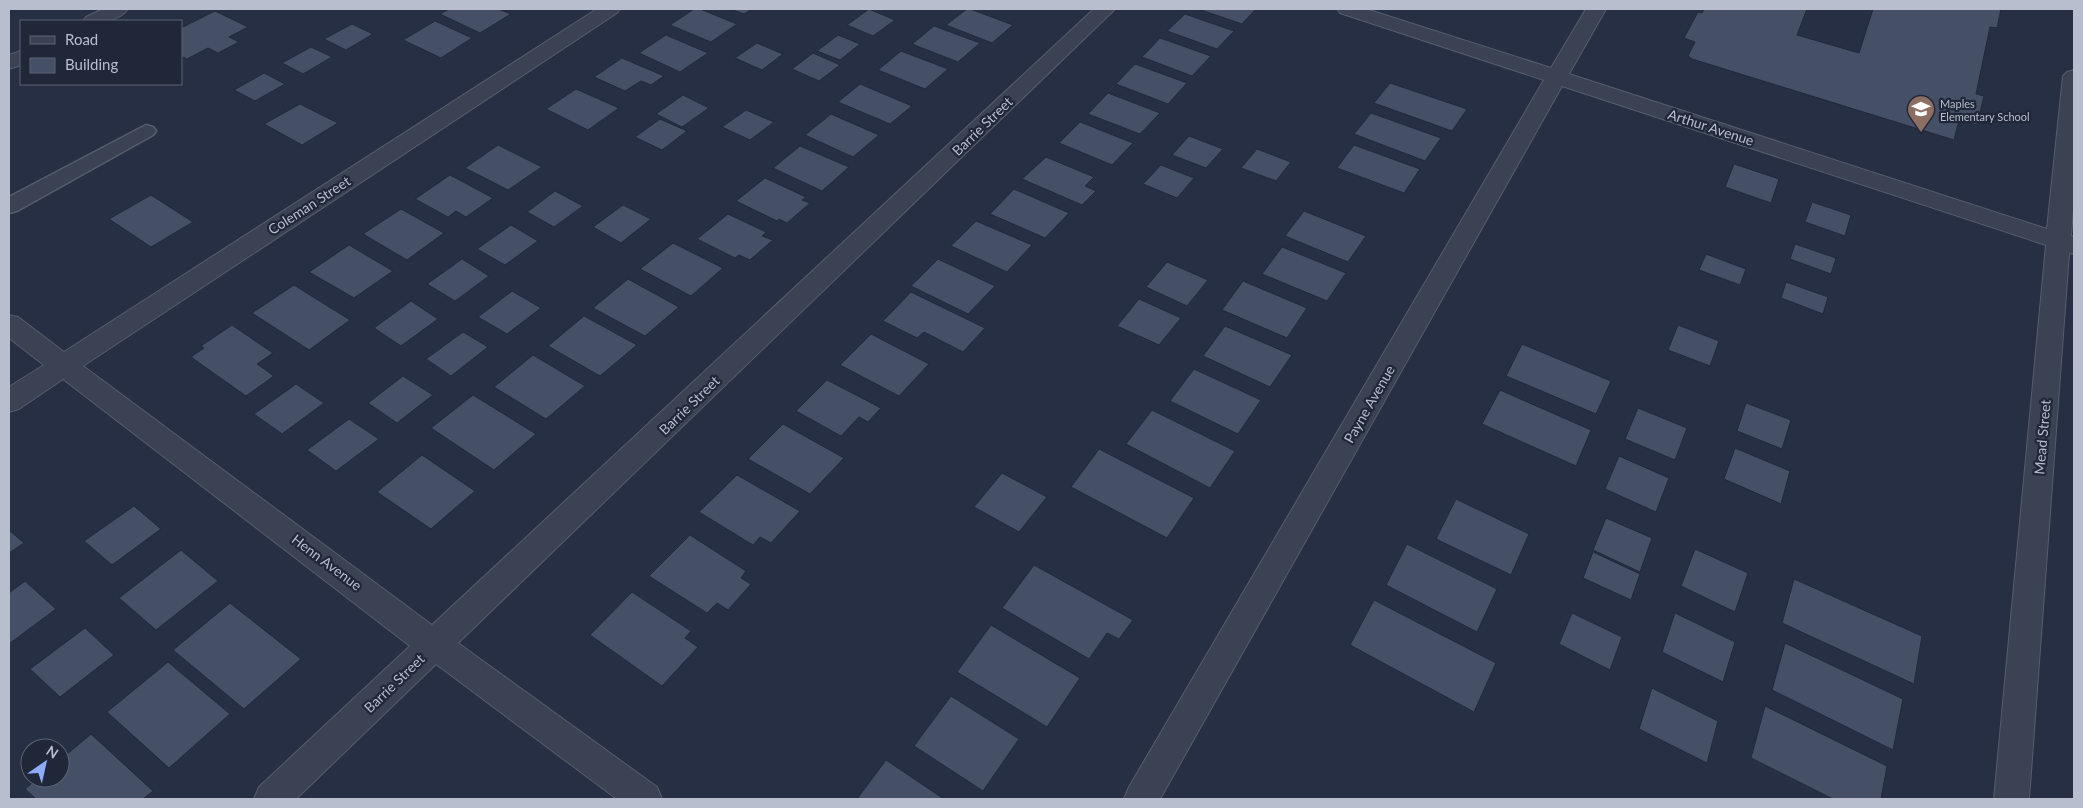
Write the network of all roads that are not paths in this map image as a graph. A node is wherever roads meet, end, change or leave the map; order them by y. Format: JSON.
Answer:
{"nodes":[{"id":1,"x":118,"y":9,"type":"edge"},
{"id":2,"x":610,"y":9,"type":"edge"},
{"id":3,"x":1105,"y":9,"type":"edge"},
{"id":4,"x":1347,"y":9,"type":"edge"},
{"id":5,"x":1596,"y":9,"type":"edge"},
{"id":6,"x":95,"y":20,"type":"edge"},
{"id":7,"x":20,"y":57,"type":"edge"},
{"id":8,"x":9,"y":63,"type":"edge"},
{"id":9,"x":2074,"y":76,"type":"edge"},
{"id":10,"x":1557,"y":77,"type":"junction"},
{"id":11,"x":146,"y":131,"type":"dead end"},
{"id":12,"x":9,"y":206,"type":"edge"},
{"id":13,"x":2066,"y":243,"type":"edge"},
{"id":14,"x":9,"y":324,"type":"edge"},
{"id":15,"x":64,"y":365,"type":"junction"},
{"id":16,"x":9,"y":401,"type":"edge"},
{"id":17,"x":434,"y":645,"type":"junction"},
{"id":18,"x":271,"y":799,"type":"edge"},
{"id":19,"x":645,"y":799,"type":"edge"},
{"id":20,"x":1141,"y":799,"type":"edge"},
{"id":21,"x":2012,"y":799,"type":"edge"}],
"edges":[{"from":1,"to":6,"type":"street"},
{"from":2,"to":15,"type":"street","name":"Coleman Street"},
{"from":3,"to":17,"type":"street","name":"Barrie Street"},
{"from":4,"to":10,"type":"street","name":"Arthur Avenue"},
{"from":5,"to":10,"type":"street","name":"Payne Avenue"},
{"from":7,"to":8,"type":"street"},
{"from":9,"to":13,"type":"street","name":"Mead Street"},
{"from":10,"to":13,"type":"street","name":"Arthur Avenue"},
{"from":10,"to":20,"type":"street","name":"Payne Avenue"},
{"from":11,"to":12,"type":"lane"},
{"from":13,"to":21,"type":"street","name":"Mead Street"},
{"from":14,"to":15,"type":"street","name":"Henn Avenue"},
{"from":15,"to":16,"type":"street","name":"Coleman Street"},
{"from":15,"to":17,"type":"street","name":"Henn Avenue"},
{"from":17,"to":18,"type":"street","name":"Barrie Street"},
{"from":17,"to":19,"type":"street","name":"Henn Avenue"}]}
